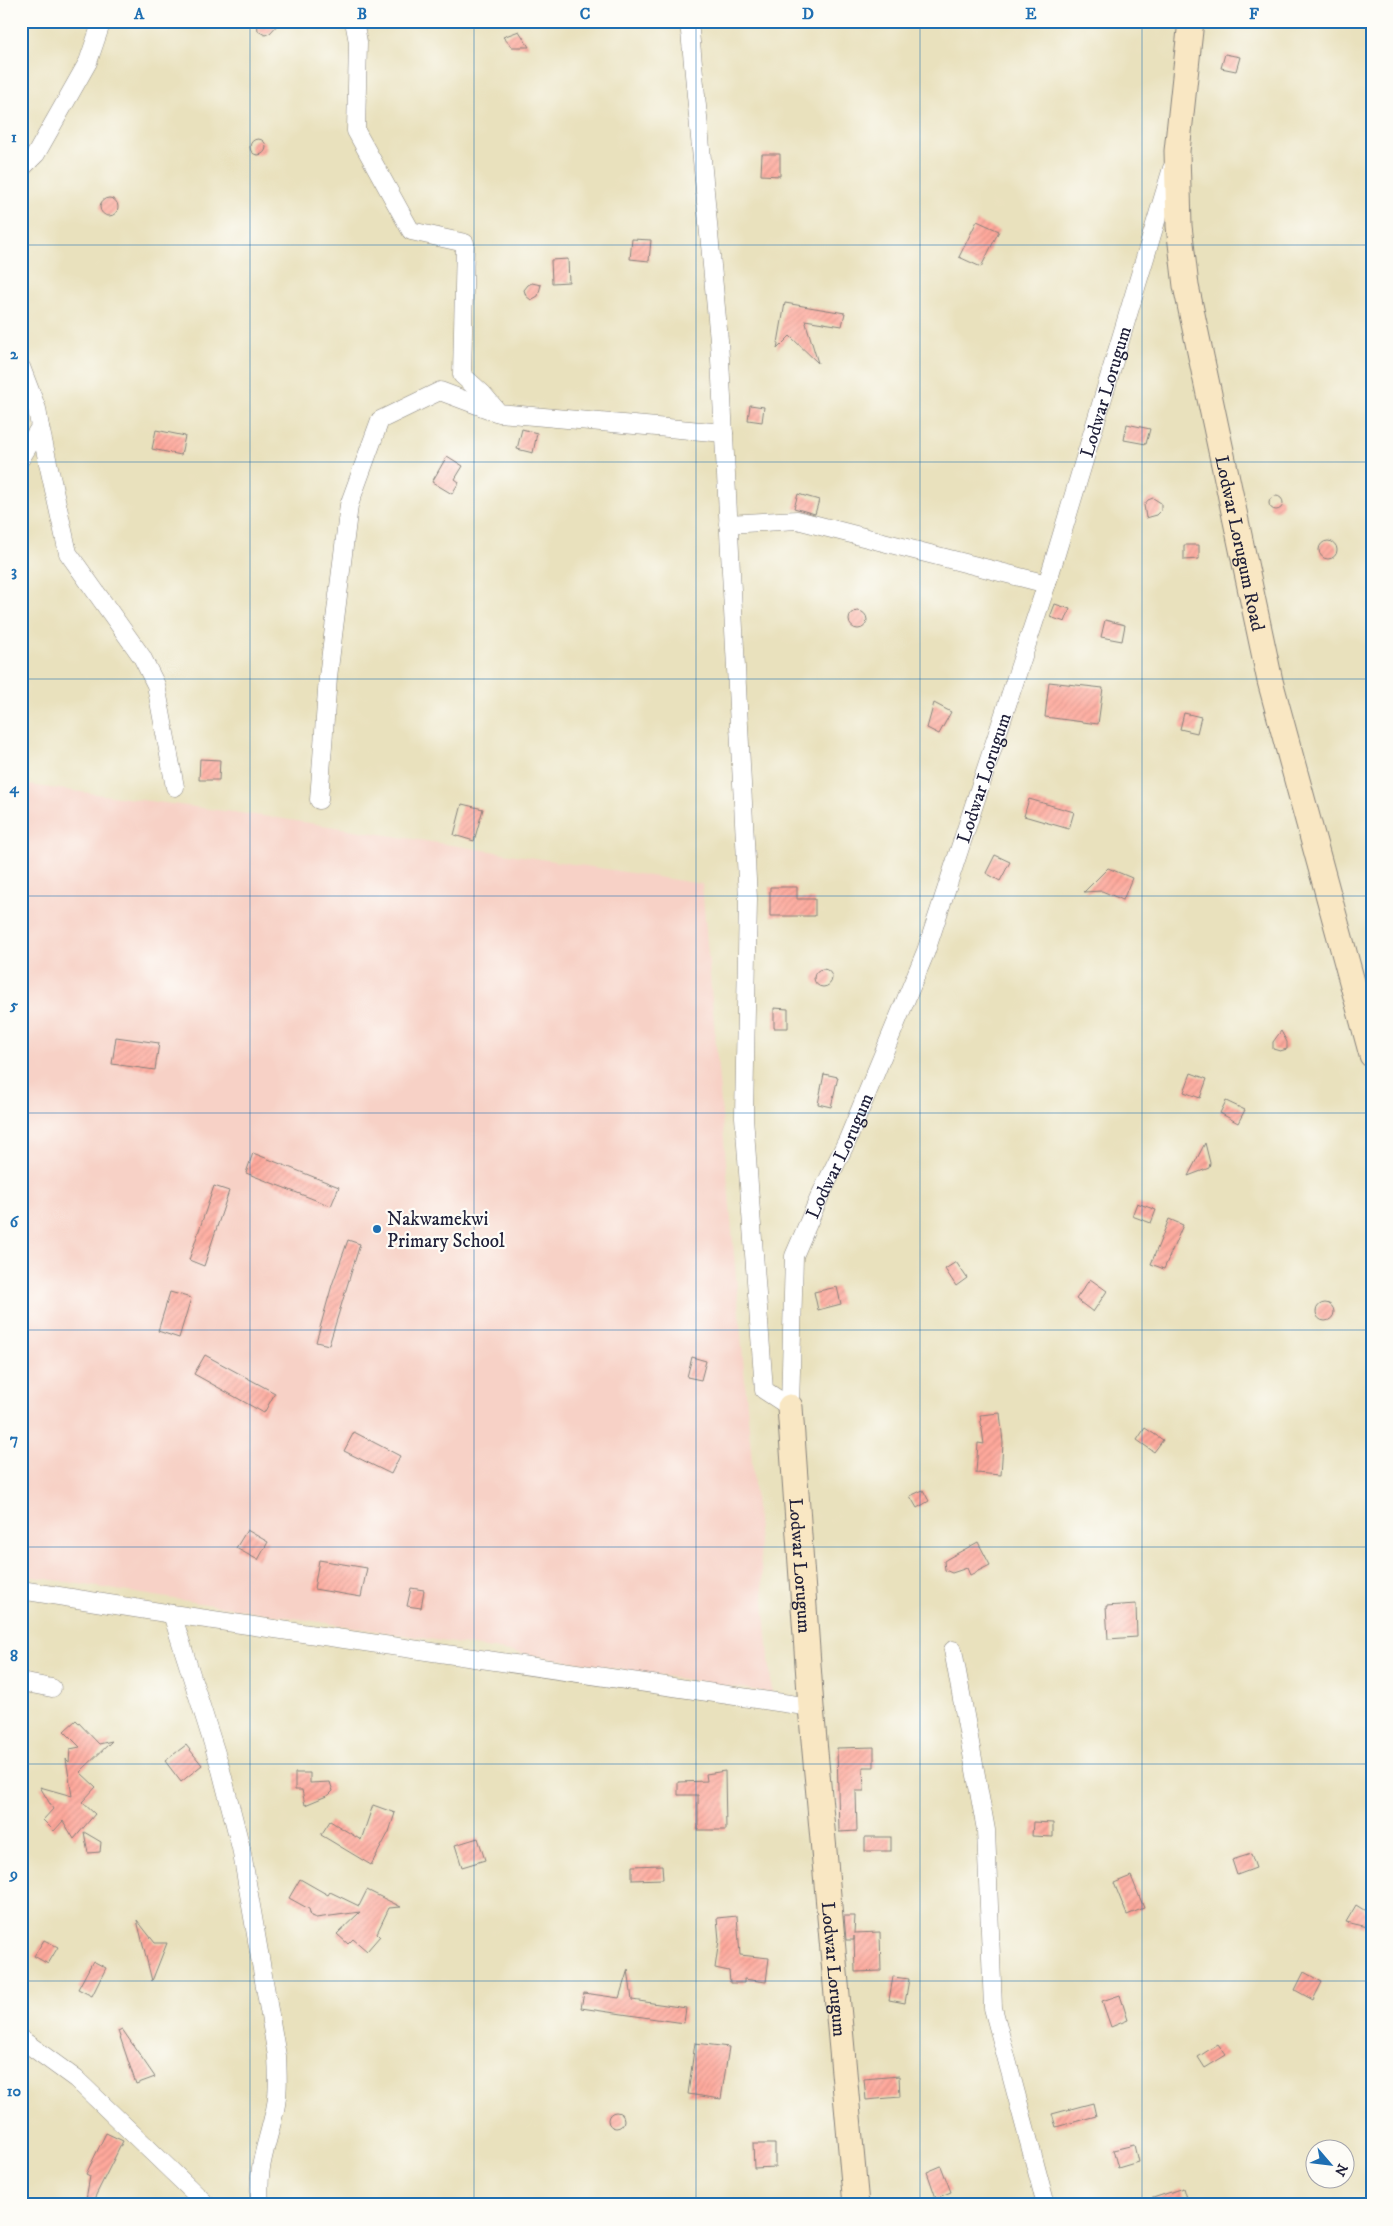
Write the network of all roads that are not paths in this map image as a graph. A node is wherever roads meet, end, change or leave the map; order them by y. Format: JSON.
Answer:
{"nodes":[{"id":1,"x":102,"y":21,"type":"edge"},
{"id":2,"x":354,"y":21,"type":"edge"},
{"id":3,"x":689,"y":21,"type":"edge"},
{"id":4,"x":1191,"y":21,"type":"edge"},
{"id":5,"x":1177,"y":151,"type":"junction"},
{"id":6,"x":21,"y":169,"type":"edge"},
{"id":7,"x":21,"y":366,"type":"edge"},
{"id":8,"x":499,"y":413,"type":"junction"},
{"id":9,"x":40,"y":427,"type":"junction"},
{"id":10,"x":724,"y":433,"type":"junction"},
{"id":11,"x":21,"y":458,"type":"edge"},
{"id":12,"x":728,"y":524,"type":"junction"},
{"id":13,"x":1047,"y":584,"type":"junction"},
{"id":14,"x":175,"y":787,"type":"dead end"},
{"id":15,"x":319,"y":800,"type":"dead end"},
{"id":16,"x":1366,"y":1010,"type":"edge"},
{"id":17,"x":1372,"y":1055,"type":"edge"},
{"id":18,"x":790,"y":1407,"type":"junction"},
{"id":19,"x":21,"y":1590,"type":"edge"},
{"id":20,"x":172,"y":1614,"type":"junction"},
{"id":21,"x":953,"y":1650,"type":"dead end"},
{"id":22,"x":21,"y":1682,"type":"edge"},
{"id":23,"x":52,"y":1688,"type":"dead end"},
{"id":24,"x":811,"y":1707,"type":"junction"},
{"id":25,"x":21,"y":2039,"type":"edge"},
{"id":26,"x":208,"y":2205,"type":"edge"},
{"id":27,"x":260,"y":2205,"type":"edge"},
{"id":28,"x":856,"y":2205,"type":"edge"},
{"id":29,"x":1046,"y":2205,"type":"edge"}],
"edges":[{"from":1,"to":6,"type":"street"},
{"from":2,"to":8,"type":"street"},
{"from":3,"to":10,"type":"street"},
{"from":4,"to":5,"type":"main road","name":"Lodwar Lorugum Road"},
{"from":5,"to":13,"type":"street","name":"Lodwar Lorugum"},
{"from":5,"to":16,"type":"main road","name":"Lodwar Lorugum Road"},
{"from":7,"to":9,"type":"street"},
{"from":8,"to":10,"type":"street"},
{"from":8,"to":15,"type":"street"},
{"from":9,"to":11,"type":"street"},
{"from":9,"to":14,"type":"street"},
{"from":10,"to":12,"type":"street"},
{"from":12,"to":13,"type":"street"},
{"from":12,"to":18,"type":"street"},
{"from":13,"to":18,"type":"street","name":"Lodwar Lorugum"},
{"from":16,"to":17,"type":"main road","name":"Lodwar Lorugum Road"},
{"from":18,"to":24,"type":"main road","name":"Lodwar Lorugum"},
{"from":19,"to":20,"type":"street"},
{"from":20,"to":24,"type":"street"},
{"from":20,"to":27,"type":"street"},
{"from":21,"to":29,"type":"street"},
{"from":22,"to":23,"type":"street"},
{"from":24,"to":28,"type":"main road","name":"Lodwar Lorugum"},
{"from":25,"to":26,"type":"street"}]}
